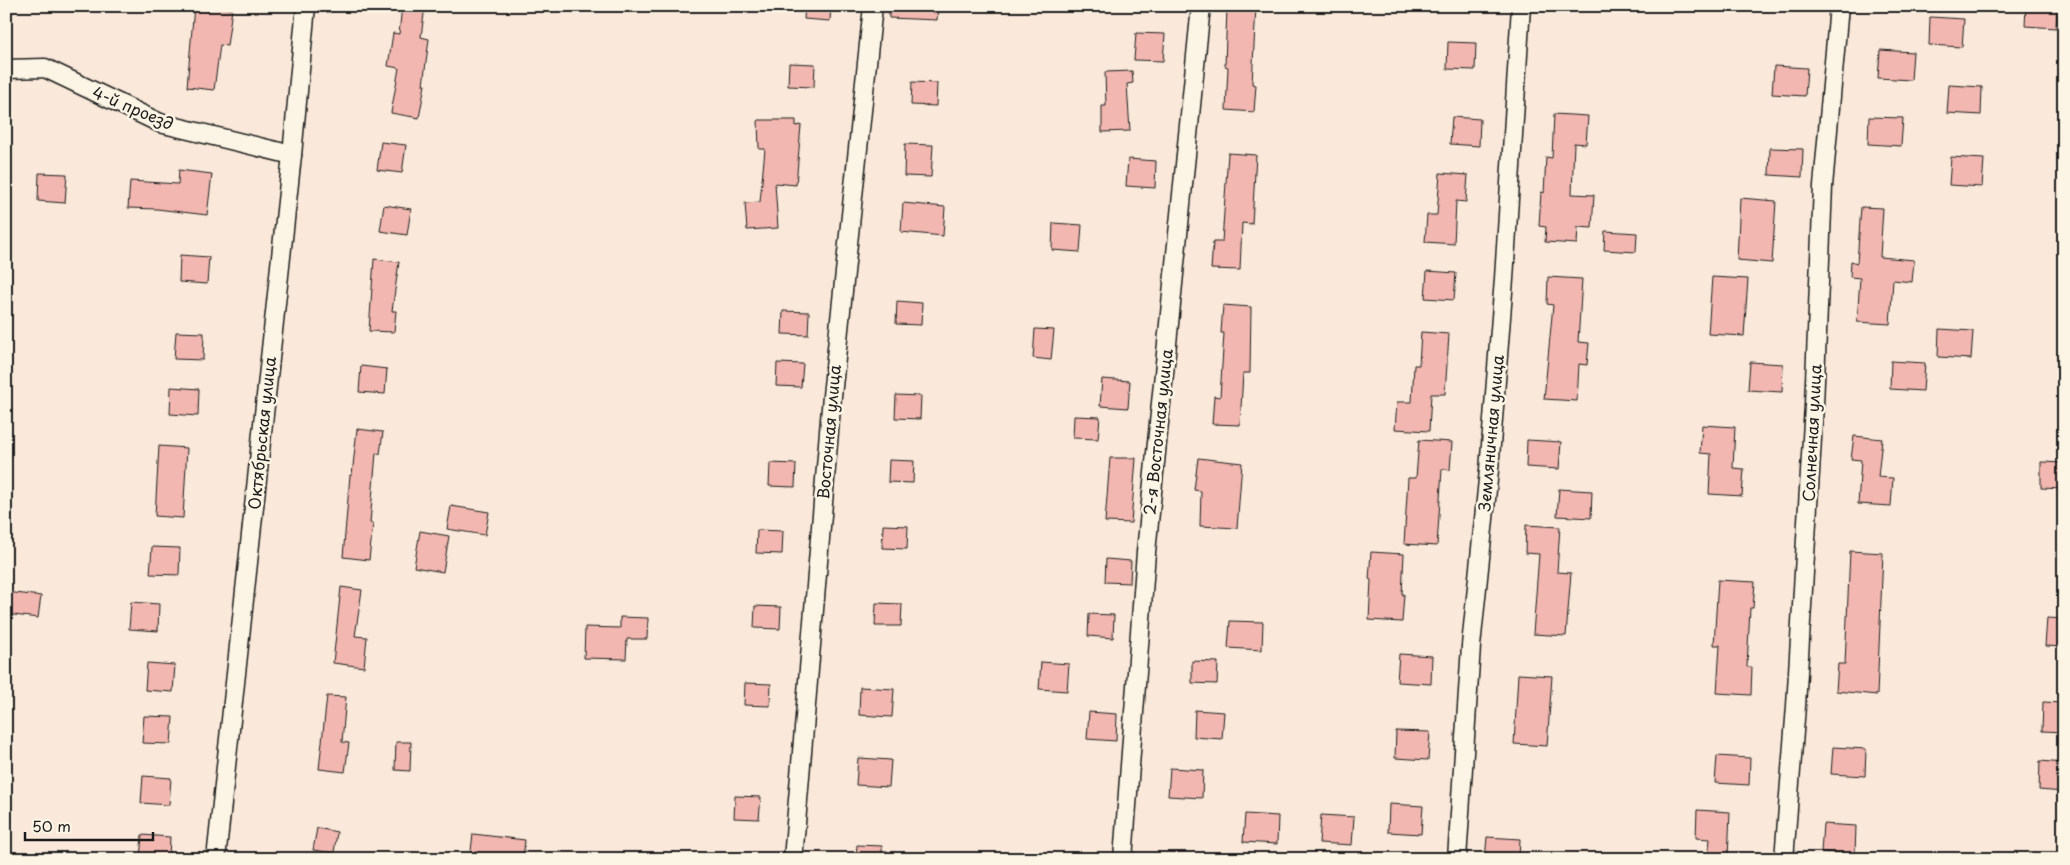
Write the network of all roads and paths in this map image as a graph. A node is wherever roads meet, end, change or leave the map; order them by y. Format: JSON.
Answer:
{"nodes":[{"id":1,"x":306,"y":6,"type":"edge"},
{"id":2,"x":873,"y":6,"type":"edge"},
{"id":3,"x":1201,"y":6,"type":"edge"},
{"id":4,"x":1521,"y":6,"type":"edge"},
{"id":5,"x":1839,"y":6,"type":"edge"},
{"id":6,"x":6,"y":70,"type":"edge"},
{"id":7,"x":292,"y":155,"type":"junction"},
{"id":8,"x":216,"y":859,"type":"edge"},
{"id":9,"x":793,"y":859,"type":"edge"},
{"id":10,"x":1124,"y":859,"type":"edge"},
{"id":11,"x":1457,"y":859,"type":"edge"},
{"id":12,"x":1784,"y":859,"type":"edge"}],
"edges":[{"from":1,"to":7,"type":"street","name":"Октябрьская улица"},
{"from":2,"to":9,"type":"street","name":"Восточная улица"},
{"from":3,"to":10,"type":"street","name":"2-я Восточная улица"},
{"from":4,"to":11,"type":"street","name":"Земляничная улица"},
{"from":5,"to":12,"type":"street","name":"Солнечная улица"},
{"from":6,"to":7,"type":"street","name":"4-й проезд"},
{"from":7,"to":8,"type":"street","name":"Октябрьская улица"}]}
